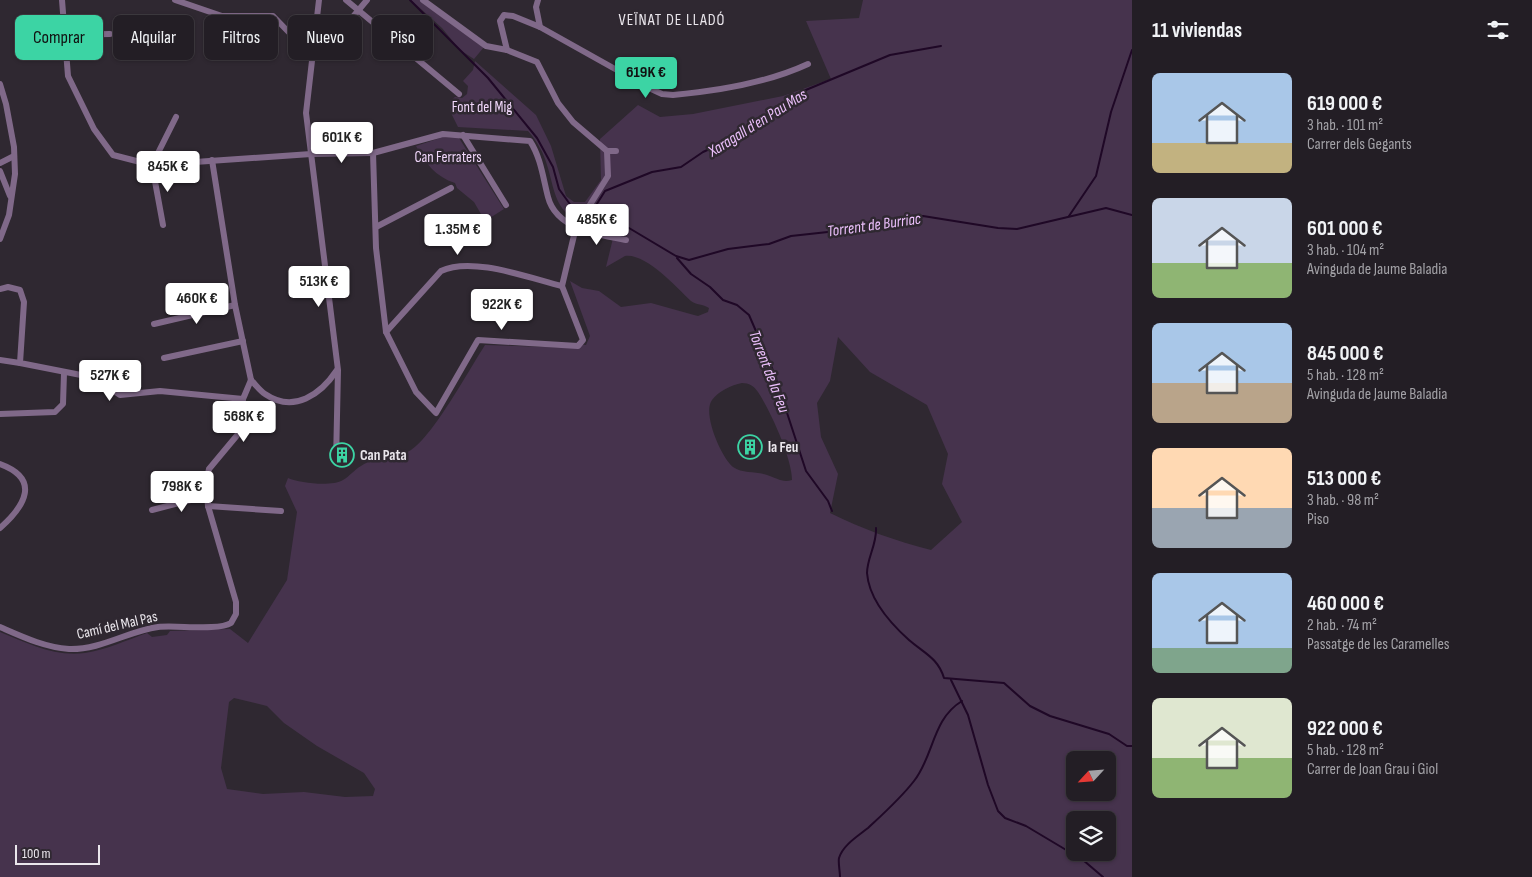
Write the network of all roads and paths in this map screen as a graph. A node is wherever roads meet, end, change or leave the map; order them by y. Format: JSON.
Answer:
{"nodes":[{"id":1,"x":62,"y":0,"type":"edge"},
{"id":2,"x":175,"y":0,"type":"edge"},
{"id":3,"x":196,"y":0,"type":"edge"},
{"id":4,"x":319,"y":0,"type":"edge"},
{"id":5,"x":346,"y":0,"type":"edge"},
{"id":6,"x":367,"y":0,"type":"edge"},
{"id":7,"x":423,"y":0,"type":"edge"},
{"id":8,"x":538,"y":0,"type":"edge"},
{"id":9,"x":189,"y":5,"type":"junction"},
{"id":10,"x":358,"y":10,"type":"junction"},
{"id":11,"x":63,"y":15,"type":"edge"},
{"id":12,"x":317,"y":15,"type":"edge"},
{"id":13,"x":354,"y":15,"type":"edge"},
{"id":14,"x":540,"y":27,"type":"junction"},
{"id":15,"x":288,"y":31,"type":"edge"},
{"id":16,"x":103,"y":34,"type":"edge"},
{"id":17,"x":110,"y":34,"type":"dead end"},
{"id":18,"x":507,"y":50,"type":"junction"},
{"id":19,"x":66,"y":60,"type":"edge"},
{"id":20,"x":312,"y":60,"type":"edge"},
{"id":21,"x":808,"y":64,"type":"dead end"},
{"id":22,"x":0,"y":84,"type":"edge"},
{"id":23,"x":460,"y":94,"type":"dead end"},
{"id":24,"x":176,"y":117,"type":"dead end"},
{"id":25,"x":463,"y":135,"type":"junction"},
{"id":26,"x":607,"y":151,"type":"junction"},
{"id":27,"x":616,"y":152,"type":"dead end"},
{"id":28,"x":373,"y":153,"type":"junction"},
{"id":29,"x":311,"y":154,"type":"junction"},
{"id":30,"x":14,"y":156,"type":"junction"},
{"id":31,"x":212,"y":160,"type":"junction"},
{"id":32,"x":0,"y":163,"type":"edge"},
{"id":33,"x":152,"y":164,"type":"junction"},
{"id":34,"x":0,"y":171,"type":"edge"},
{"id":35,"x":451,"y":188,"type":"dead end"},
{"id":36,"x":10,"y":197,"type":"junction"},
{"id":37,"x":506,"y":205,"type":"dead end"},
{"id":38,"x":163,"y":225,"type":"dead end"},
{"id":39,"x":376,"y":227,"type":"junction"},
{"id":40,"x":576,"y":227,"type":"junction"},
{"id":41,"x":0,"y":239,"type":"edge"},
{"id":42,"x":626,"y":240,"type":"dead end"},
{"id":43,"x":562,"y":286,"type":"junction"},
{"id":44,"x":0,"y":289,"type":"edge"},
{"id":45,"x":235,"y":305,"type":"junction"},
{"id":46,"x":154,"y":324,"type":"dead end"},
{"id":47,"x":386,"y":332,"type":"junction"},
{"id":48,"x":243,"y":341,"type":"junction"},
{"id":49,"x":164,"y":358,"type":"dead end"},
{"id":50,"x":0,"y":360,"type":"edge"},
{"id":51,"x":20,"y":364,"type":"junction"},
{"id":52,"x":338,"y":370,"type":"junction"},
{"id":53,"x":64,"y":373,"type":"junction"},
{"id":54,"x":251,"y":380,"type":"junction"},
{"id":55,"x":243,"y":399,"type":"junction"},
{"id":56,"x":0,"y":414,"type":"edge"},
{"id":57,"x":336,"y":462,"type":"dead end"},
{"id":58,"x":0,"y":464,"type":"edge"},
{"id":59,"x":206,"y":496,"type":"junction"},
{"id":60,"x":208,"y":506,"type":"junction"},
{"id":61,"x":152,"y":510,"type":"dead end"},
{"id":62,"x":281,"y":511,"type":"dead end"},
{"id":63,"x":0,"y":528,"type":"edge"},
{"id":64,"x":0,"y":627,"type":"edge"}],
"edges":[{"from":1,"to":11,"type":"street"},
{"from":2,"to":9,"type":"street"},
{"from":3,"to":9,"type":"street"},
{"from":4,"to":12,"type":"street"},
{"from":5,"to":10,"type":"street"},
{"from":6,"to":10,"type":"street"},
{"from":7,"to":18,"type":"street"},
{"from":8,"to":14,"type":"street"},
{"from":9,"to":15,"type":"street"},
{"from":10,"to":13,"type":"street"},
{"from":10,"to":23,"type":"street"},
{"from":14,"to":18,"type":"street"},
{"from":14,"to":21,"type":"street"},
{"from":16,"to":17,"type":"street"},
{"from":18,"to":26,"type":"street"},
{"from":19,"to":33,"type":"street"},
{"from":20,"to":29,"type":"street"},
{"from":22,"to":30,"type":"street"},
{"from":24,"to":33,"type":"street"},
{"from":25,"to":28,"type":"street"},
{"from":25,"to":37,"type":"street"},
{"from":25,"to":40,"type":"street"},
{"from":26,"to":27,"type":"street"},
{"from":26,"to":40,"type":"street"},
{"from":28,"to":29,"type":"street"},
{"from":28,"to":39,"type":"street"},
{"from":29,"to":31,"type":"street"},
{"from":29,"to":52,"type":"street"},
{"from":30,"to":32,"type":"street"},
{"from":30,"to":36,"type":"street"},
{"from":31,"to":33,"type":"street"},
{"from":31,"to":45,"type":"street"},
{"from":33,"to":38,"type":"street"},
{"from":34,"to":36,"type":"street"},
{"from":35,"to":39,"type":"street"},
{"from":36,"to":41,"type":"street"},
{"from":39,"to":47,"type":"street"},
{"from":40,"to":42,"type":"street"},
{"from":40,"to":43,"type":"street"},
{"from":43,"to":47,"type":"street"},
{"from":43,"to":47,"type":"street"},
{"from":44,"to":51,"type":"street"},
{"from":45,"to":46,"type":"street"},
{"from":45,"to":48,"type":"street"},
{"from":48,"to":49,"type":"street"},
{"from":48,"to":54,"type":"street"},
{"from":50,"to":51,"type":"street"},
{"from":51,"to":53,"type":"street"},
{"from":52,"to":54,"type":"street"},
{"from":52,"to":57,"type":"street"},
{"from":53,"to":55,"type":"street"},
{"from":53,"to":56,"type":"street"},
{"from":54,"to":55,"type":"street","name":"Camí del Mal Pas"},
{"from":55,"to":59,"type":"street","name":"Camí del Mal Pas"},
{"from":58,"to":63,"type":"street"},
{"from":59,"to":60,"type":"street","name":"Camí del Mal Pas"},
{"from":59,"to":61,"type":"street"},
{"from":60,"to":62,"type":"street"},
{"from":60,"to":64,"type":"street","name":"Camí del Mal Pas"}]}
